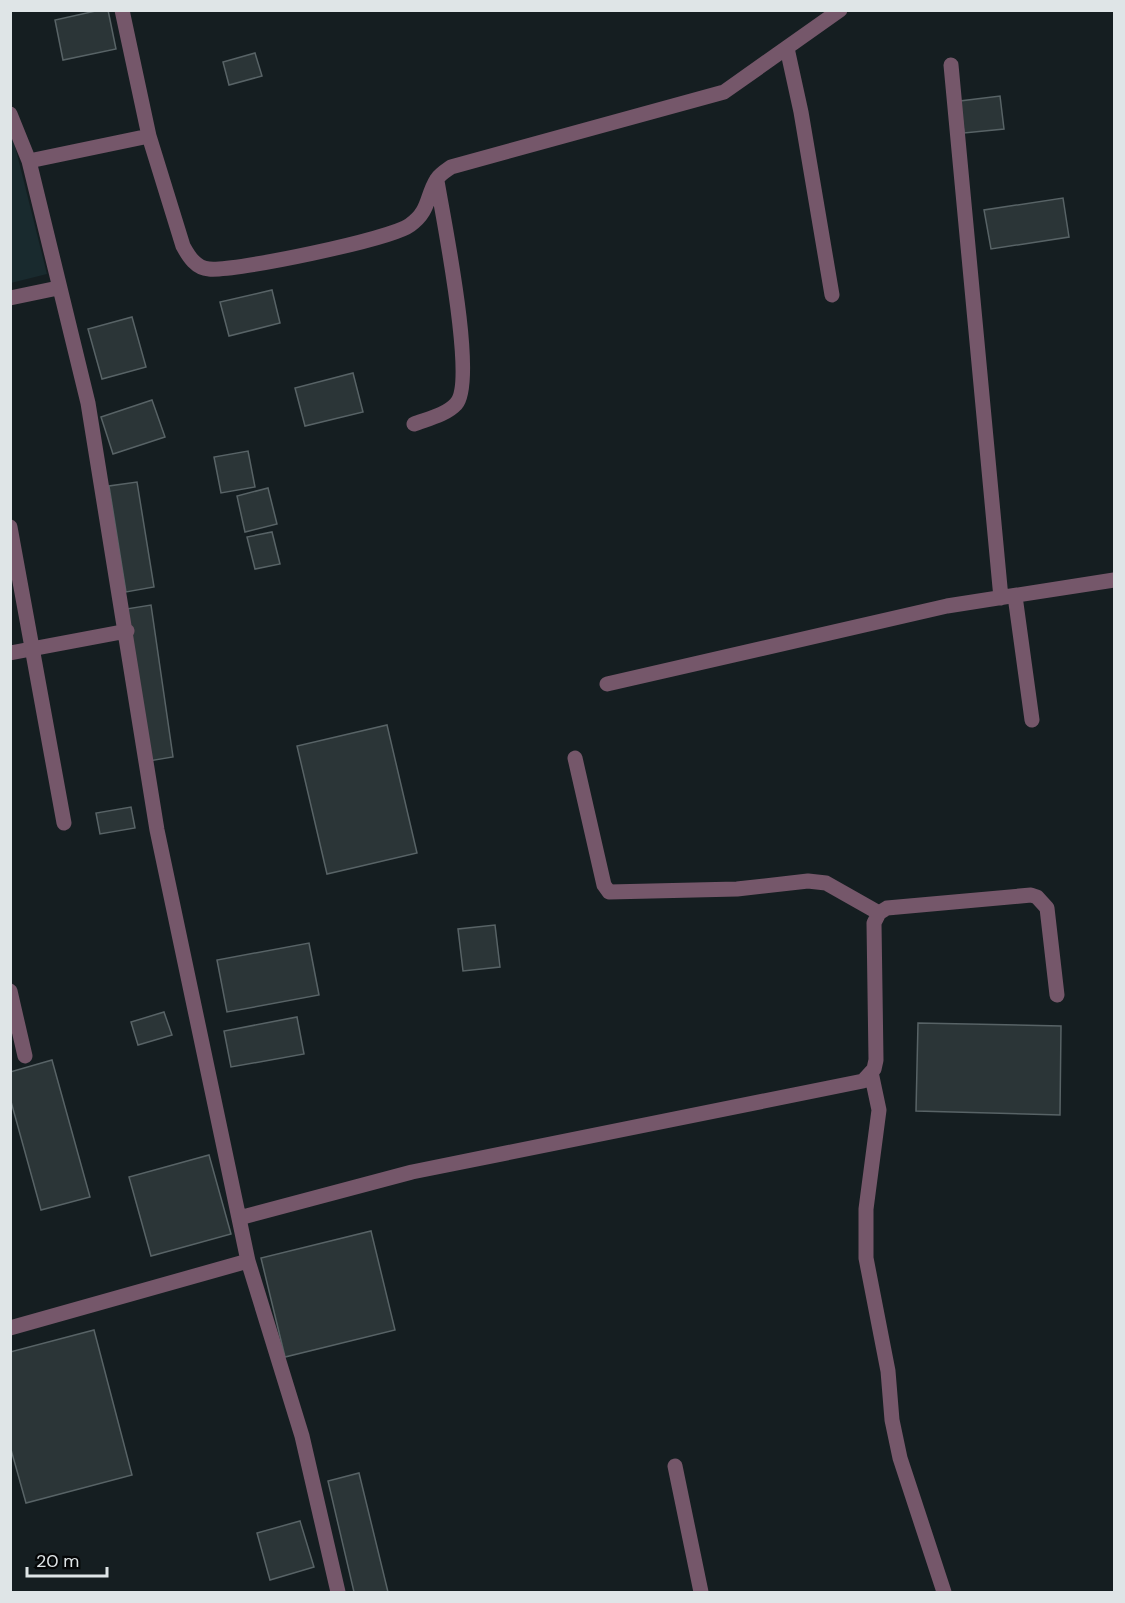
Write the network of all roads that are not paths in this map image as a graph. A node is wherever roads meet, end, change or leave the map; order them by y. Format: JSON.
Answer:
{"nodes":[{"id":1,"x":122,"y":10,"type":"edge"},
{"id":2,"x":840,"y":10,"type":"edge"},
{"id":3,"x":787,"y":48,"type":"junction"},
{"id":4,"x":951,"y":65,"type":"dead end"},
{"id":5,"x":10,"y":114,"type":"edge"},
{"id":6,"x":149,"y":136,"type":"junction"},
{"id":7,"x":29,"y":161,"type":"junction"},
{"id":8,"x":437,"y":178,"type":"junction"},
{"id":9,"x":58,"y":288,"type":"junction"},
{"id":10,"x":832,"y":295,"type":"dead end"},
{"id":11,"x":10,"y":298,"type":"edge"},
{"id":12,"x":414,"y":424,"type":"dead end"},
{"id":13,"x":10,"y":526,"type":"edge"},
{"id":14,"x":1114,"y":580,"type":"edge"},
{"id":15,"x":1008,"y":597,"type":"junction"},
{"id":16,"x":126,"y":631,"type":"junction"},
{"id":17,"x":33,"y":648,"type":"junction"},
{"id":18,"x":10,"y":653,"type":"edge"},
{"id":19,"x":607,"y":684,"type":"dead end"},
{"id":20,"x":1032,"y":720,"type":"dead end"},
{"id":21,"x":575,"y":758,"type":"dead end"},
{"id":22,"x":64,"y":823,"type":"dead end"},
{"id":23,"x":879,"y":914,"type":"junction"},
{"id":24,"x":10,"y":991,"type":"edge"},
{"id":25,"x":1056,"y":995,"type":"dead end"},
{"id":26,"x":25,"y":1056,"type":"dead end"},
{"id":27,"x":872,"y":1072,"type":"junction"},
{"id":28,"x":239,"y":1218,"type":"junction"},
{"id":29,"x":248,"y":1261,"type":"junction"},
{"id":30,"x":10,"y":1328,"type":"edge"},
{"id":31,"x":675,"y":1466,"type":"dead end"},
{"id":32,"x":338,"y":1593,"type":"edge"},
{"id":33,"x":701,"y":1593,"type":"edge"},
{"id":34,"x":944,"y":1593,"type":"edge"}],
"edges":[{"from":1,"to":6,"type":"street"},
{"from":2,"to":3,"type":"street"},
{"from":3,"to":8,"type":"street"},
{"from":3,"to":10,"type":"street"},
{"from":4,"to":15,"type":"street"},
{"from":5,"to":7,"type":"street"},
{"from":6,"to":7,"type":"street"},
{"from":6,"to":8,"type":"street"},
{"from":7,"to":9,"type":"street"},
{"from":8,"to":12,"type":"street"},
{"from":9,"to":11,"type":"street"},
{"from":9,"to":16,"type":"street"},
{"from":13,"to":17,"type":"street"},
{"from":14,"to":15,"type":"street"},
{"from":15,"to":19,"type":"street"},
{"from":15,"to":20,"type":"street"},
{"from":16,"to":17,"type":"street"},
{"from":16,"to":28,"type":"street"},
{"from":17,"to":18,"type":"street"},
{"from":17,"to":22,"type":"street"},
{"from":21,"to":23,"type":"street"},
{"from":23,"to":25,"type":"street"},
{"from":23,"to":27,"type":"street"},
{"from":24,"to":26,"type":"street"},
{"from":27,"to":28,"type":"street"},
{"from":27,"to":34,"type":"street"},
{"from":28,"to":29,"type":"street"},
{"from":29,"to":30,"type":"street"},
{"from":29,"to":32,"type":"street"},
{"from":31,"to":33,"type":"street"}]}
